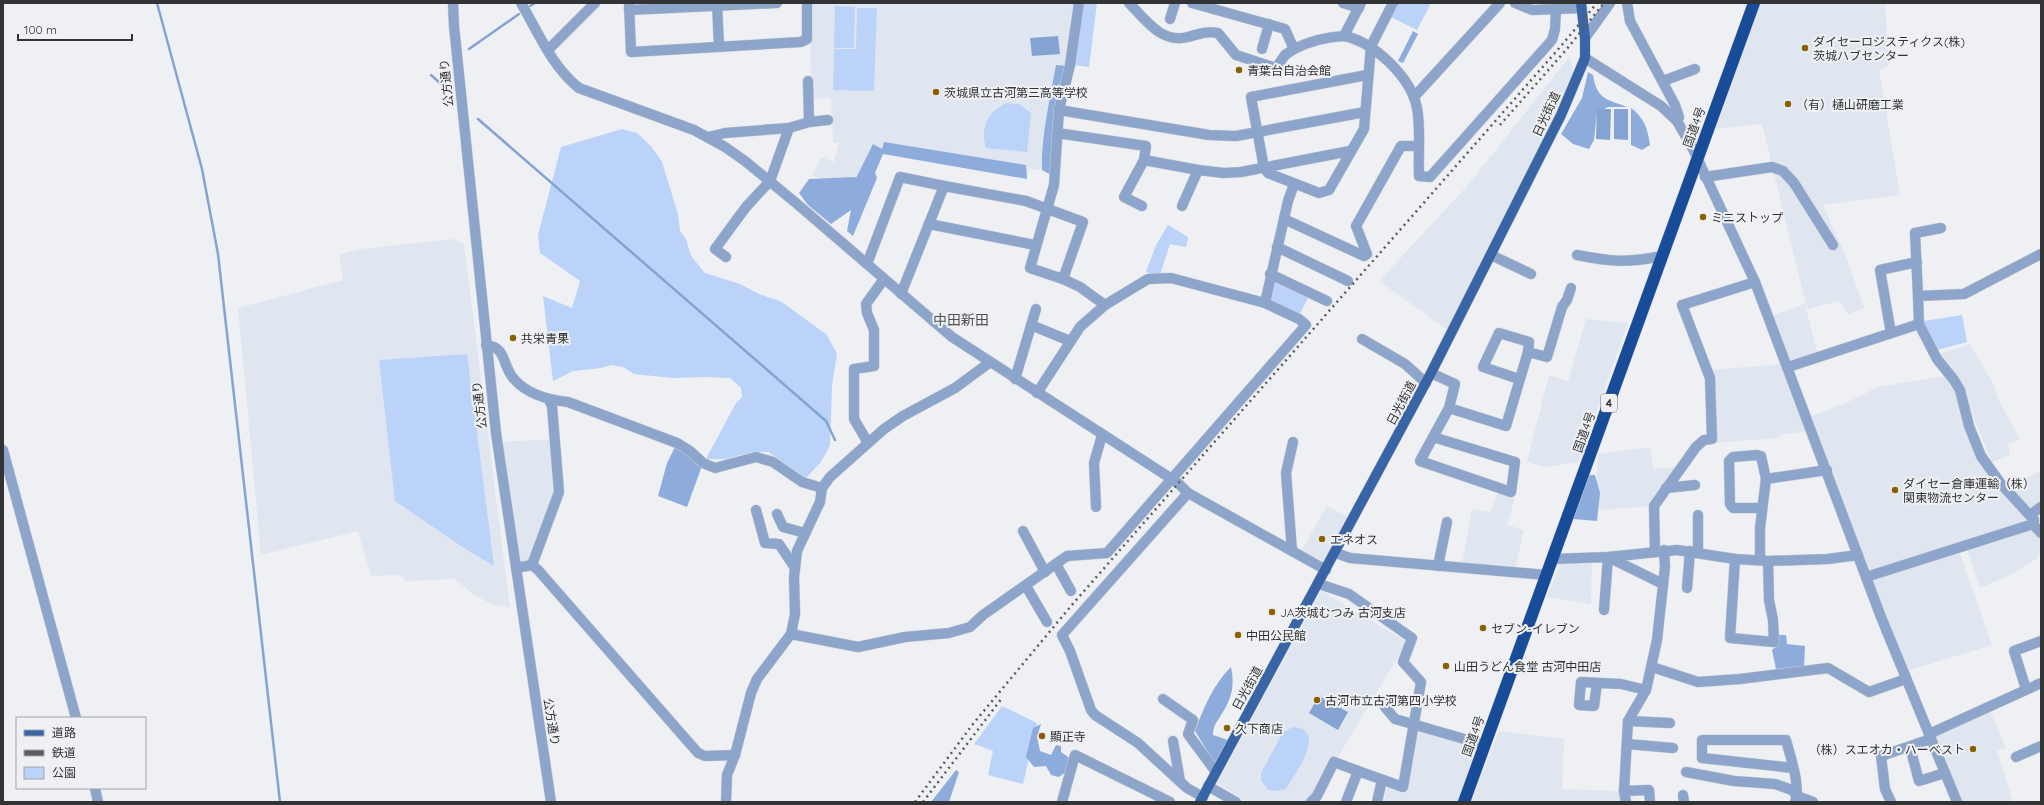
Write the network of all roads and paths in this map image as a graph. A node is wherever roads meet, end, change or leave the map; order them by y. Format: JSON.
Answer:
{"nodes":[{"id":1,"x":453,"y":3,"type":"edge"},
{"id":2,"x":521,"y":3,"type":"edge"},
{"id":3,"x":595,"y":3,"type":"edge"},
{"id":4,"x":777,"y":3,"type":"edge"},
{"id":5,"x":807,"y":3,"type":"edge"},
{"id":6,"x":1079,"y":3,"type":"edge"},
{"id":7,"x":1129,"y":3,"type":"edge"},
{"id":8,"x":1175,"y":3,"type":"edge"},
{"id":9,"x":1193,"y":3,"type":"edge"},
{"id":10,"x":1343,"y":3,"type":"edge"},
{"id":11,"x":1393,"y":3,"type":"edge"},
{"id":12,"x":1500,"y":3,"type":"edge"},
{"id":13,"x":1515,"y":3,"type":"edge"},
{"id":14,"x":1610,"y":3,"type":"edge"},
{"id":15,"x":1627,"y":3,"type":"edge"},
{"id":16,"x":1754,"y":3,"type":"edge"},
{"id":17,"x":717,"y":4,"type":"edge"},
{"id":18,"x":1360,"y":5,"type":"edge"},
{"id":19,"x":1582,"y":5,"type":"edge"},
{"id":20,"x":629,"y":6,"type":"edge"},
{"id":21,"x":1556,"y":9,"type":"junction"},
{"id":22,"x":1170,"y":19,"type":"dead end"},
{"id":23,"x":1269,"y":24,"type":"junction"},
{"id":24,"x":1344,"y":36,"type":"junction"},
{"id":25,"x":1585,"y":38,"type":"junction"},
{"id":26,"x":1371,"y":46,"type":"junction"},
{"id":27,"x":720,"y":47,"type":"junction"},
{"id":28,"x":1262,"y":49,"type":"dead end"},
{"id":29,"x":1294,"y":49,"type":"junction"},
{"id":30,"x":548,"y":50,"type":"junction"},
{"id":31,"x":1585,"y":58,"type":"junction"},
{"id":32,"x":1695,"y":69,"type":"dead end"},
{"id":33,"x":1368,"y":75,"type":"junction"},
{"id":34,"x":808,"y":81,"type":"dead end"},
{"id":35,"x":1663,"y":81,"type":"junction"},
{"id":36,"x":1414,"y":97,"type":"junction"},
{"id":37,"x":1059,"y":110,"type":"junction"},
{"id":38,"x":1365,"y":112,"type":"junction"},
{"id":39,"x":828,"y":120,"type":"dead end"},
{"id":40,"x":1677,"y":121,"type":"junction"},
{"id":41,"x":809,"y":122,"type":"junction"},
{"id":42,"x":789,"y":128,"type":"junction"},
{"id":43,"x":1057,"y":133,"type":"junction"},
{"id":44,"x":1259,"y":133,"type":"junction"},
{"id":45,"x":708,"y":137,"type":"junction"},
{"id":46,"x":1418,"y":146,"type":"junction"},
{"id":47,"x":1350,"y":151,"type":"junction"},
{"id":48,"x":1144,"y":160,"type":"junction"},
{"id":49,"x":1697,"y":160,"type":"junction"},
{"id":50,"x":1264,"y":168,"type":"junction"},
{"id":51,"x":1198,"y":170,"type":"junction"},
{"id":52,"x":1705,"y":177,"type":"junction"},
{"id":53,"x":770,"y":181,"type":"junction"},
{"id":54,"x":1294,"y":184,"type":"junction"},
{"id":55,"x":944,"y":186,"type":"junction"},
{"id":56,"x":1142,"y":206,"type":"dead end"},
{"id":57,"x":1182,"y":206,"type":"dead end"},
{"id":58,"x":1047,"y":210,"type":"junction"},
{"id":59,"x":1284,"y":218,"type":"junction"},
{"id":60,"x":929,"y":224,"type":"junction"},
{"id":61,"x":1941,"y":228,"type":"dead end"},
{"id":62,"x":1035,"y":245,"type":"junction"},
{"id":63,"x":1833,"y":245,"type":"dead end"},
{"id":64,"x":1277,"y":247,"type":"junction"},
{"id":65,"x":2041,"y":254,"type":"edge"},
{"id":66,"x":1491,"y":255,"type":"junction"},
{"id":67,"x":1577,"y":255,"type":"dead end"},
{"id":68,"x":1662,"y":256,"type":"junction"},
{"id":69,"x":726,"y":257,"type":"dead end"},
{"id":70,"x":1917,"y":262,"type":"junction"},
{"id":71,"x":867,"y":264,"type":"junction"},
{"id":72,"x":1270,"y":274,"type":"junction"},
{"id":73,"x":1530,"y":274,"type":"dead end"},
{"id":74,"x":884,"y":279,"type":"junction"},
{"id":75,"x":1063,"y":279,"type":"junction"},
{"id":76,"x":1348,"y":281,"type":"dead end"},
{"id":77,"x":1755,"y":282,"type":"junction"},
{"id":78,"x":1571,"y":288,"type":"dead end"},
{"id":79,"x":901,"y":294,"type":"junction"},
{"id":80,"x":1918,"y":296,"type":"junction"},
{"id":81,"x":1327,"y":302,"type":"dead end"},
{"id":82,"x":1265,"y":303,"type":"junction"},
{"id":83,"x":1105,"y":305,"type":"junction"},
{"id":84,"x":1036,"y":309,"type":"dead end"},
{"id":85,"x":1919,"y":324,"type":"junction"},
{"id":86,"x":1031,"y":325,"type":"junction"},
{"id":87,"x":1891,"y":333,"type":"junction"},
{"id":88,"x":1362,"y":339,"type":"dead end"},
{"id":89,"x":1070,"y":341,"type":"junction"},
{"id":90,"x":486,"y":345,"type":"junction"},
{"id":91,"x":1528,"y":352,"type":"junction"},
{"id":92,"x":989,"y":363,"type":"junction"},
{"id":93,"x":1788,"y":367,"type":"junction"},
{"id":94,"x":1431,"y":373,"type":"junction"},
{"id":95,"x":1519,"y":378,"type":"junction"},
{"id":96,"x":1015,"y":379,"type":"junction"},
{"id":97,"x":1426,"y":383,"type":"junction"},
{"id":98,"x":1037,"y":393,"type":"junction"},
{"id":99,"x":549,"y":400,"type":"junction"},
{"id":100,"x":1449,"y":408,"type":"junction"},
{"id":101,"x":1102,"y":435,"type":"junction"},
{"id":102,"x":1433,"y":437,"type":"junction"},
{"id":103,"x":868,"y":442,"type":"junction"},
{"id":104,"x":1293,"y":442,"type":"dead end"},
{"id":105,"x":3,"y":450,"type":"edge"},
{"id":106,"x":1826,"y":470,"type":"junction"},
{"id":107,"x":1171,"y":479,"type":"junction"},
{"id":108,"x":1766,"y":479,"type":"junction"},
{"id":109,"x":1695,"y":485,"type":"dead end"},
{"id":110,"x":822,"y":488,"type":"junction"},
{"id":111,"x":1666,"y":488,"type":"junction"},
{"id":112,"x":1188,"y":493,"type":"junction"},
{"id":113,"x":1096,"y":506,"type":"dead end"},
{"id":114,"x":2041,"y":507,"type":"edge"},
{"id":115,"x":1762,"y":508,"type":"junction"},
{"id":116,"x":756,"y":510,"type":"dead end"},
{"id":117,"x":777,"y":514,"type":"dead end"},
{"id":118,"x":1698,"y":515,"type":"dead end"},
{"id":119,"x":2031,"y":520,"type":"junction"},
{"id":120,"x":1447,"y":522,"type":"dead end"},
{"id":121,"x":1023,"y":531,"type":"dead end"},
{"id":122,"x":805,"y":532,"type":"junction"},
{"id":123,"x":2041,"y":534,"type":"edge"},
{"id":124,"x":1292,"y":551,"type":"junction"},
{"id":125,"x":1660,"y":551,"type":"junction"},
{"id":126,"x":1694,"y":552,"type":"junction"},
{"id":127,"x":1336,"y":553,"type":"junction"},
{"id":128,"x":1858,"y":555,"type":"junction"},
{"id":129,"x":1608,"y":557,"type":"junction"},
{"id":130,"x":1553,"y":559,"type":"junction"},
{"id":131,"x":1735,"y":559,"type":"junction"},
{"id":132,"x":1764,"y":560,"type":"junction"},
{"id":133,"x":1056,"y":564,"type":"junction"},
{"id":134,"x":532,"y":565,"type":"junction"},
{"id":135,"x":1438,"y":566,"type":"junction"},
{"id":136,"x":516,"y":568,"type":"junction"},
{"id":137,"x":795,"y":568,"type":"junction"},
{"id":138,"x":1326,"y":570,"type":"junction"},
{"id":139,"x":1045,"y":572,"type":"junction"},
{"id":140,"x":1546,"y":575,"type":"junction"},
{"id":141,"x":1866,"y":577,"type":"junction"},
{"id":142,"x":1319,"y":584,"type":"junction"},
{"id":143,"x":1663,"y":584,"type":"junction"},
{"id":144,"x":1026,"y":586,"type":"junction"},
{"id":145,"x":1686,"y":588,"type":"dead end"},
{"id":146,"x":1071,"y":591,"type":"dead end"},
{"id":147,"x":1604,"y":610,"type":"dead end"},
{"id":148,"x":1047,"y":622,"type":"dead end"},
{"id":149,"x":791,"y":634,"type":"junction"},
{"id":150,"x":2041,"y":641,"type":"edge"},
{"id":151,"x":1652,"y":667,"type":"junction"},
{"id":152,"x":1906,"y":679,"type":"junction"},
{"id":153,"x":1598,"y":683,"type":"dead end"},
{"id":154,"x":2041,"y":683,"type":"edge"},
{"id":155,"x":2026,"y":689,"type":"junction"},
{"id":156,"x":1646,"y":690,"type":"junction"},
{"id":157,"x":1163,"y":699,"type":"dead end"},
{"id":158,"x":1385,"y":707,"type":"dead end"},
{"id":159,"x":76,"y":717,"type":"edge"},
{"id":160,"x":1628,"y":721,"type":"junction"},
{"id":161,"x":1670,"y":723,"type":"dead end"},
{"id":162,"x":1414,"y":726,"type":"junction"},
{"id":163,"x":1930,"y":736,"type":"junction"},
{"id":164,"x":1173,"y":741,"type":"dead end"},
{"id":165,"x":1627,"y":744,"type":"junction"},
{"id":166,"x":1485,"y":745,"type":"junction"},
{"id":167,"x":2041,"y":746,"type":"edge"},
{"id":168,"x":1910,"y":747,"type":"junction"},
{"id":169,"x":1673,"y":748,"type":"dead end"},
{"id":170,"x":735,"y":755,"type":"junction"},
{"id":171,"x":2016,"y":757,"type":"dead end"},
{"id":172,"x":1793,"y":768,"type":"junction"},
{"id":173,"x":1358,"y":771,"type":"junction"},
{"id":174,"x":1216,"y":772,"type":"junction"},
{"id":175,"x":1686,"y":772,"type":"dead end"},
{"id":176,"x":1945,"y":773,"type":"junction"},
{"id":177,"x":1382,"y":780,"type":"junction"},
{"id":178,"x":1180,"y":781,"type":"junction"},
{"id":179,"x":1208,"y":786,"type":"junction"},
{"id":180,"x":95,"y":789,"type":"edge"},
{"id":181,"x":1624,"y":791,"type":"junction"},
{"id":182,"x":1202,"y":799,"type":"edge"},
{"id":183,"x":1796,"y":799,"type":"edge"},
{"id":184,"x":98,"y":802,"type":"edge"},
{"id":185,"x":551,"y":802,"type":"edge"},
{"id":186,"x":726,"y":802,"type":"edge"},
{"id":187,"x":1062,"y":802,"type":"edge"},
{"id":188,"x":1170,"y":802,"type":"edge"},
{"id":189,"x":1236,"y":802,"type":"edge"},
{"id":190,"x":1311,"y":802,"type":"edge"},
{"id":191,"x":1346,"y":802,"type":"edge"},
{"id":192,"x":1377,"y":802,"type":"edge"},
{"id":193,"x":1464,"y":802,"type":"edge"},
{"id":194,"x":1626,"y":802,"type":"edge"},
{"id":195,"x":1650,"y":802,"type":"edge"},
{"id":196,"x":1813,"y":802,"type":"edge"},
{"id":197,"x":1891,"y":802,"type":"edge"},
{"id":198,"x":1957,"y":802,"type":"edge"}],
"edges":[{"from":1,"to":90,"type":"street","name":"公方通り"},
{"from":2,"to":30,"type":"street"},
{"from":3,"to":30,"type":"street"},
{"from":4,"to":17,"type":"street"},
{"from":5,"to":27,"type":"street"},
{"from":6,"to":37,"type":"street"},
{"from":7,"to":29,"type":"street"},
{"from":8,"to":22,"type":"street"},
{"from":9,"to":23,"type":"street"},
{"from":10,"to":18,"type":"street"},
{"from":11,"to":26,"type":"street"},
{"from":12,"to":36,"type":"street"},
{"from":13,"to":21,"type":"street"},
{"from":14,"to":25,"type":"street"},
{"from":15,"to":35,"type":"street"},
{"from":16,"to":49,"type":"highway","name":"国道4号","number":"4"},
{"from":17,"to":20,"type":"street"},
{"from":17,"to":27,"type":"street"},
{"from":18,"to":24,"type":"street"},
{"from":19,"to":21,"type":"street"},
{"from":19,"to":25,"type":"main road","name":"日光街道"},
{"from":20,"to":27,"type":"street"},
{"from":21,"to":46,"type":"street"},
{"from":23,"to":28,"type":"street"},
{"from":23,"to":29,"type":"street"},
{"from":24,"to":26,"type":"street"},
{"from":24,"to":29,"type":"street"},
{"from":25,"to":31,"type":"main road","name":"日光街道"},
{"from":26,"to":33,"type":"street"},
{"from":26,"to":36,"type":"street"},
{"from":30,"to":45,"type":"street"},
{"from":31,"to":40,"type":"street"},
{"from":31,"to":66,"type":"main road","name":"日光街道"},
{"from":32,"to":35,"type":"street"},
{"from":33,"to":38,"type":"street"},
{"from":33,"to":44,"type":"street"},
{"from":34,"to":41,"type":"street"},
{"from":35,"to":40,"type":"street"},
{"from":36,"to":46,"type":"street"},
{"from":37,"to":43,"type":"street"},
{"from":37,"to":44,"type":"street"},
{"from":38,"to":44,"type":"street"},
{"from":38,"to":47,"type":"street"},
{"from":39,"to":41,"type":"street"},
{"from":40,"to":49,"type":"street"},
{"from":41,"to":42,"type":"street"},
{"from":42,"to":45,"type":"street"},
{"from":42,"to":53,"type":"street"},
{"from":43,"to":48,"type":"street"},
{"from":43,"to":58,"type":"street"},
{"from":44,"to":50,"type":"street"},
{"from":45,"to":53,"type":"street"},
{"from":46,"to":59,"type":"street"},
{"from":47,"to":50,"type":"street"},
{"from":47,"to":54,"type":"street"},
{"from":48,"to":51,"type":"street"},
{"from":48,"to":56,"type":"street"},
{"from":49,"to":52,"type":"street"},
{"from":49,"to":68,"type":"highway","name":"国道4号","number":"4"},
{"from":50,"to":51,"type":"street"},
{"from":50,"to":54,"type":"street"},
{"from":51,"to":57,"type":"street"},
{"from":52,"to":63,"type":"street"},
{"from":52,"to":77,"type":"street"},
{"from":53,"to":69,"type":"street"},
{"from":53,"to":71,"type":"street"},
{"from":54,"to":59,"type":"street"},
{"from":55,"to":58,"type":"street"},
{"from":55,"to":60,"type":"street"},
{"from":55,"to":71,"type":"street"},
{"from":58,"to":62,"type":"street"},
{"from":58,"to":75,"type":"street"},
{"from":59,"to":64,"type":"street"},
{"from":60,"to":62,"type":"street"},
{"from":60,"to":79,"type":"street"},
{"from":61,"to":70,"type":"street"},
{"from":62,"to":75,"type":"street"},
{"from":64,"to":72,"type":"street"},
{"from":64,"to":76,"type":"street"},
{"from":65,"to":80,"type":"street"},
{"from":66,"to":73,"type":"street"},
{"from":66,"to":94,"type":"main road","name":"日光街道"},
{"from":67,"to":68,"type":"street"},
{"from":68,"to":130,"type":"highway","name":"国道4号","number":"4"},
{"from":70,"to":80,"type":"street"},
{"from":70,"to":87,"type":"street"},
{"from":71,"to":74,"type":"street"},
{"from":72,"to":81,"type":"street"},
{"from":72,"to":82,"type":"street"},
{"from":74,"to":79,"type":"street"},
{"from":74,"to":103,"type":"street"},
{"from":75,"to":83,"type":"street"},
{"from":77,"to":93,"type":"street"},
{"from":77,"to":111,"type":"street"},
{"from":78,"to":91,"type":"street"},
{"from":79,"to":92,"type":"street"},
{"from":80,"to":85,"type":"street"},
{"from":82,"to":83,"type":"street"},
{"from":82,"to":107,"type":"street"},
{"from":83,"to":89,"type":"street"},
{"from":84,"to":86,"type":"street"},
{"from":85,"to":87,"type":"street"},
{"from":85,"to":119,"type":"street"},
{"from":86,"to":89,"type":"street"},
{"from":86,"to":96,"type":"street"},
{"from":87,"to":93,"type":"street"},
{"from":88,"to":97,"type":"street"},
{"from":89,"to":98,"type":"street"},
{"from":90,"to":99,"type":"street"},
{"from":90,"to":136,"type":"street","name":"公方通り"},
{"from":91,"to":95,"type":"street"},
{"from":91,"to":95,"type":"street"},
{"from":92,"to":96,"type":"street"},
{"from":92,"to":103,"type":"street"},
{"from":93,"to":106,"type":"street"},
{"from":94,"to":97,"type":"main road","name":"日光街道"},
{"from":94,"to":100,"type":"street"},
{"from":95,"to":100,"type":"street"},
{"from":96,"to":98,"type":"street"},
{"from":97,"to":127,"type":"main road","name":"日光街道"},
{"from":98,"to":101,"type":"street"},
{"from":99,"to":110,"type":"street"},
{"from":99,"to":134,"type":"street"},
{"from":100,"to":102,"type":"street"},
{"from":101,"to":107,"type":"street"},
{"from":101,"to":113,"type":"street"},
{"from":102,"to":102,"type":"street"},
{"from":103,"to":110,"type":"street"},
{"from":104,"to":124,"type":"street"},
{"from":105,"to":159,"type":"street"},
{"from":106,"to":108,"type":"street"},
{"from":106,"to":128,"type":"street"},
{"from":107,"to":112,"type":"street"},
{"from":107,"to":133,"type":"street"},
{"from":108,"to":115,"type":"street"},
{"from":108,"to":115,"type":"street"},
{"from":109,"to":111,"type":"street"},
{"from":110,"to":122,"type":"street"},
{"from":111,"to":125,"type":"street"},
{"from":112,"to":124,"type":"street"},
{"from":112,"to":178,"type":"street"},
{"from":114,"to":119,"type":"street"},
{"from":115,"to":132,"type":"street"},
{"from":116,"to":137,"type":"street"},
{"from":117,"to":122,"type":"street"},
{"from":118,"to":126,"type":"street"},
{"from":119,"to":123,"type":"street"},
{"from":119,"to":141,"type":"street"},
{"from":120,"to":135,"type":"street"},
{"from":121,"to":139,"type":"street"},
{"from":122,"to":137,"type":"street"},
{"from":124,"to":138,"type":"street"},
{"from":125,"to":126,"type":"street"},
{"from":125,"to":129,"type":"street"},
{"from":125,"to":143,"type":"street"},
{"from":126,"to":131,"type":"street"},
{"from":126,"to":145,"type":"street"},
{"from":127,"to":135,"type":"street"},
{"from":127,"to":138,"type":"main road","name":"日光街道"},
{"from":128,"to":132,"type":"street"},
{"from":128,"to":141,"type":"street"},
{"from":129,"to":130,"type":"street"},
{"from":129,"to":143,"type":"street"},
{"from":129,"to":147,"type":"street"},
{"from":130,"to":140,"type":"highway","name":"国道4号","number":"4"},
{"from":131,"to":132,"type":"street"},
{"from":131,"to":132,"type":"street"},
{"from":133,"to":139,"type":"street"},
{"from":133,"to":146,"type":"street"},
{"from":134,"to":136,"type":"street"},
{"from":134,"to":170,"type":"street"},
{"from":135,"to":140,"type":"street"},
{"from":136,"to":185,"type":"street","name":"公方通り"},
{"from":137,"to":149,"type":"street"},
{"from":138,"to":142,"type":"main road","name":"日光街道"},
{"from":139,"to":144,"type":"street"},
{"from":140,"to":166,"type":"highway","name":"国道4号","number":"4"},
{"from":141,"to":152,"type":"street"},
{"from":142,"to":162,"type":"street"},
{"from":142,"to":174,"type":"main road","name":"日光街道"},
{"from":143,"to":151,"type":"street"},
{"from":144,"to":148,"type":"street"},
{"from":144,"to":149,"type":"street"},
{"from":149,"to":170,"type":"street"},
{"from":150,"to":155,"type":"street"},
{"from":151,"to":152,"type":"street"},
{"from":151,"to":156,"type":"street"},
{"from":152,"to":163,"type":"street"},
{"from":153,"to":156,"type":"street"},
{"from":154,"to":155,"type":"street"},
{"from":155,"to":163,"type":"street"},
{"from":156,"to":160,"type":"street"},
{"from":157,"to":174,"type":"street"},
{"from":158,"to":162,"type":"street"},
{"from":160,"to":161,"type":"street"},
{"from":160,"to":165,"type":"street"},
{"from":162,"to":166,"type":"street"},
{"from":162,"to":177,"type":"street"},
{"from":163,"to":168,"type":"street"},
{"from":163,"to":176,"type":"street"},
{"from":164,"to":178,"type":"street"},
{"from":165,"to":169,"type":"street"},
{"from":165,"to":181,"type":"street"},
{"from":166,"to":193,"type":"highway","name":"国道4号","number":"4"},
{"from":167,"to":171,"type":"street"},
{"from":168,"to":176,"type":"street"},
{"from":168,"to":197,"type":"street"},
{"from":170,"to":186,"type":"street"},
{"from":172,"to":172,"type":"street"},
{"from":172,"to":183,"type":"street"},
{"from":173,"to":177,"type":"street"},
{"from":173,"to":190,"type":"street"},
{"from":173,"to":191,"type":"street"},
{"from":174,"to":179,"type":"main road","name":"日光街道"},
{"from":175,"to":183,"type":"street"},
{"from":176,"to":198,"type":"street"},
{"from":177,"to":192,"type":"street"},
{"from":178,"to":182,"type":"street"},
{"from":179,"to":182,"type":"main road","name":"日光街道"},
{"from":179,"to":189,"type":"street"},
{"from":180,"to":184,"type":"street"},
{"from":181,"to":194,"type":"street"},
{"from":181,"to":195,"type":"street"},
{"from":183,"to":196,"type":"street"},
{"from":187,"to":188,"type":"street"}]}
